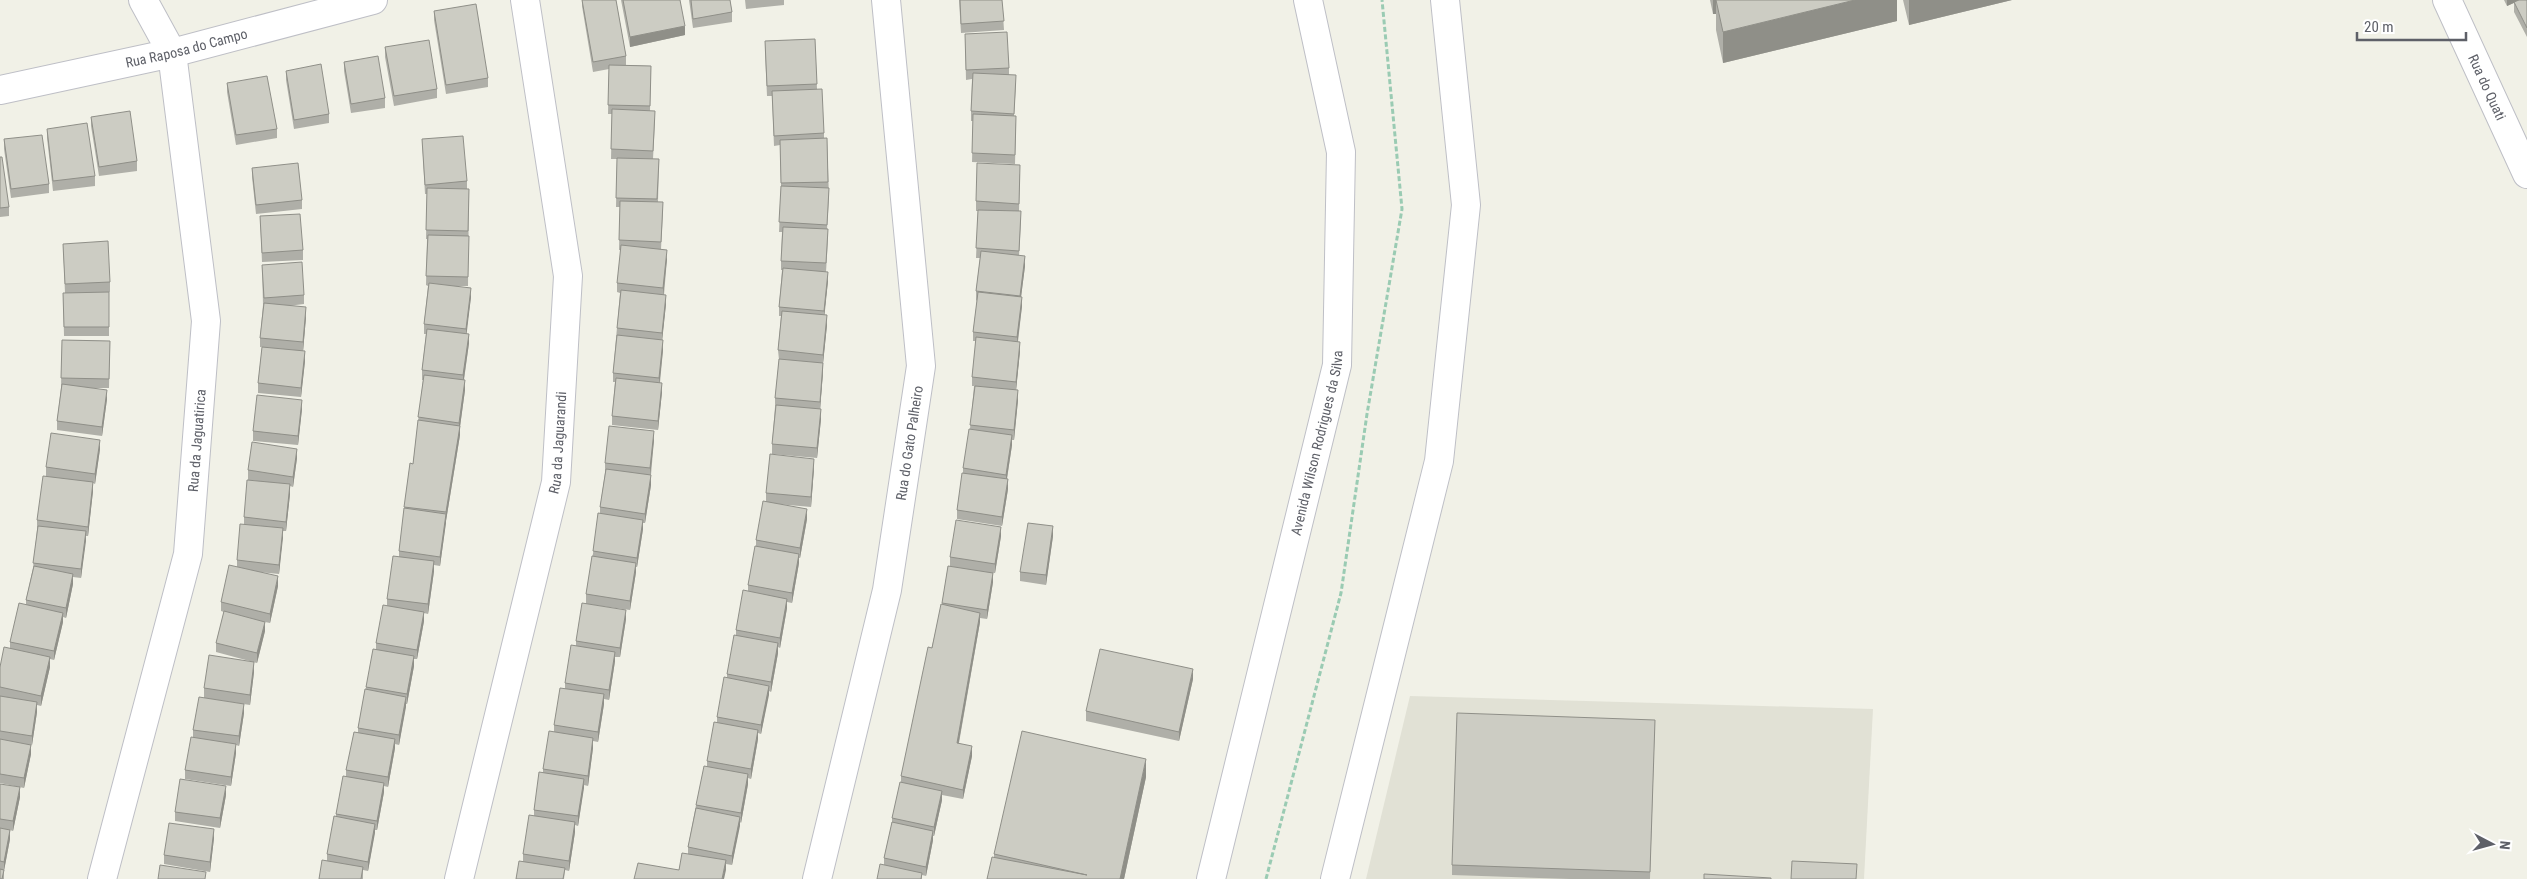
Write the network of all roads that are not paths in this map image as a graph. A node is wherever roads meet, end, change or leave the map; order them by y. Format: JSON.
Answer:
{"nodes":[{"id":1,"x":143,"y":0,"type":"edge"},
{"id":2,"x":373,"y":0,"type":"edge"},
{"id":3,"x":525,"y":0,"type":"edge"},
{"id":4,"x":886,"y":0,"type":"edge"},
{"id":5,"x":1308,"y":0,"type":"edge"},
{"id":6,"x":1445,"y":0,"type":"edge"},
{"id":7,"x":2447,"y":0,"type":"edge"},
{"id":8,"x":172,"y":53,"type":"junction"},
{"id":9,"x":0,"y":90,"type":"edge"},
{"id":10,"x":2527,"y":174,"type":"edge"},
{"id":11,"x":102,"y":879,"type":"edge"},
{"id":12,"x":459,"y":879,"type":"edge"},
{"id":13,"x":817,"y":879,"type":"edge"},
{"id":14,"x":1211,"y":879,"type":"edge"},
{"id":15,"x":1335,"y":879,"type":"edge"}],
"edges":[{"from":1,"to":8,"type":"street","name":"Rua da Jaguatirica"},
{"from":2,"to":8,"type":"street","name":"Rua Raposa do Campo"},
{"from":3,"to":12,"type":"street","name":"Rua da Jaguarandi"},
{"from":4,"to":13,"type":"street","name":"Rua do Gato Palheiro"},
{"from":5,"to":14,"type":"street","name":"Avenida Wilson Rodrigues da Silva"},
{"from":6,"to":15,"type":"street"},
{"from":7,"to":10,"type":"street","name":"Rua do Quati"},
{"from":8,"to":9,"type":"street","name":"Rua Raposa do Campo"},
{"from":8,"to":11,"type":"street","name":"Rua da Jaguatirica"}]}
